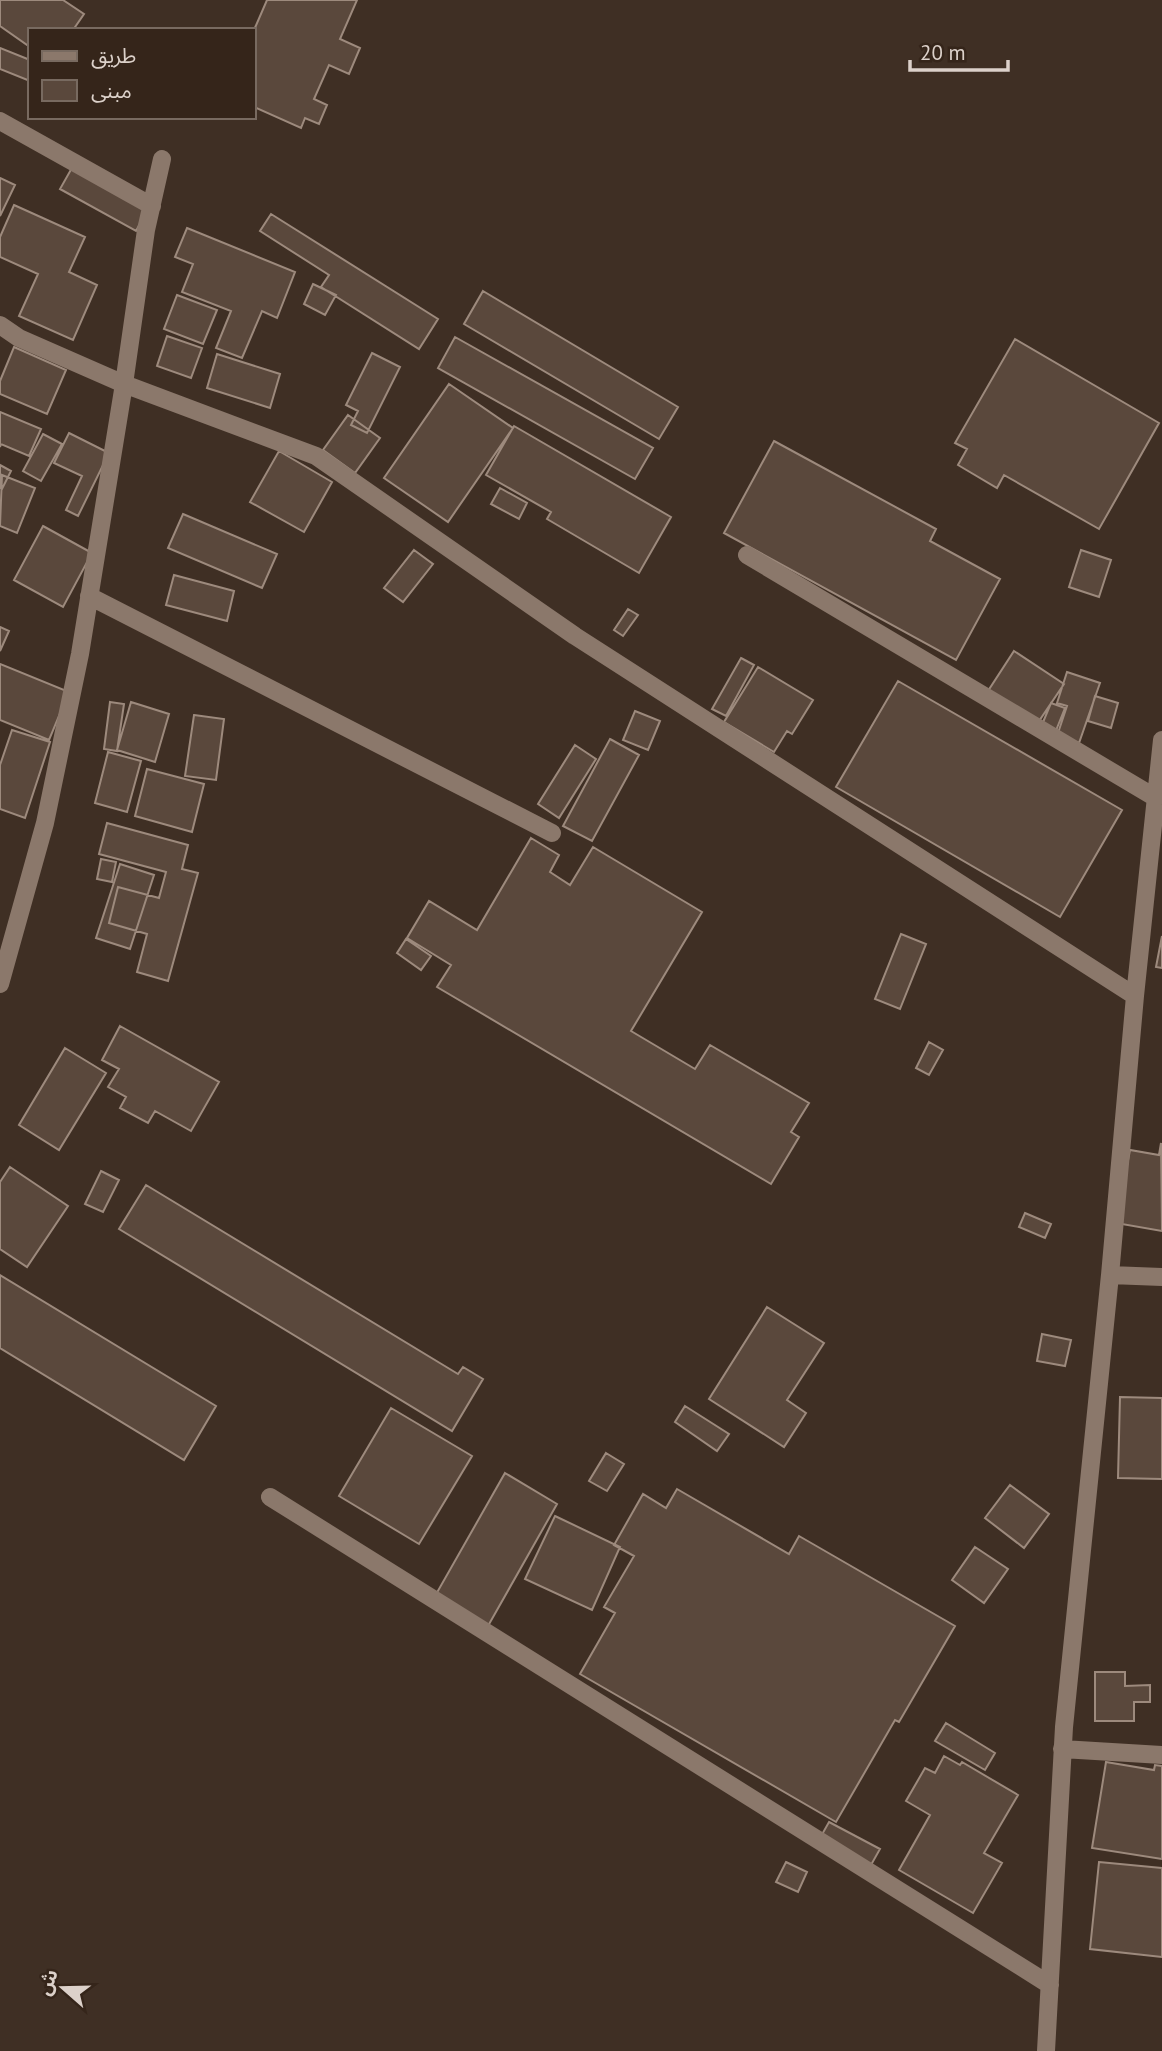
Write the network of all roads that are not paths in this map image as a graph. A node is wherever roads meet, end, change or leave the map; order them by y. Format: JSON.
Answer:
{"nodes":[{"id":1,"x":0,"y":121,"type":"edge"},
{"id":2,"x":162,"y":159,"type":"dead end"},
{"id":3,"x":152,"y":206,"type":"junction"},
{"id":4,"x":0,"y":325,"type":"edge"},
{"id":5,"x":124,"y":384,"type":"junction"},
{"id":6,"x":747,"y":555,"type":"dead end"},
{"id":7,"x":89,"y":596,"type":"junction"},
{"id":8,"x":1162,"y":740,"type":"edge"},
{"id":9,"x":1156,"y":798,"type":"junction"},
{"id":10,"x":552,"y":833,"type":"dead end"},
{"id":11,"x":0,"y":984,"type":"edge"},
{"id":12,"x":1135,"y":996,"type":"junction"},
{"id":13,"x":1110,"y":1275,"type":"junction"},
{"id":14,"x":1162,"y":1278,"type":"edge"},
{"id":15,"x":270,"y":1497,"type":"dead end"},
{"id":16,"x":1062,"y":1749,"type":"junction"},
{"id":17,"x":1162,"y":1755,"type":"edge"},
{"id":18,"x":1050,"y":1985,"type":"junction"},
{"id":19,"x":1046,"y":2051,"type":"edge"}],
"edges":[{"from":1,"to":3,"type":"street"},
{"from":2,"to":3,"type":"street"},
{"from":3,"to":5,"type":"street"},
{"from":4,"to":5,"type":"street"},
{"from":5,"to":7,"type":"street"},
{"from":5,"to":12,"type":"street"},
{"from":6,"to":9,"type":"street"},
{"from":7,"to":10,"type":"street"},
{"from":7,"to":11,"type":"street"},
{"from":8,"to":9,"type":"street"},
{"from":9,"to":12,"type":"street"},
{"from":12,"to":13,"type":"street"},
{"from":13,"to":14,"type":"street"},
{"from":13,"to":16,"type":"street"},
{"from":15,"to":18,"type":"street"},
{"from":16,"to":17,"type":"street"},
{"from":16,"to":18,"type":"street"},
{"from":18,"to":19,"type":"street"}]}
